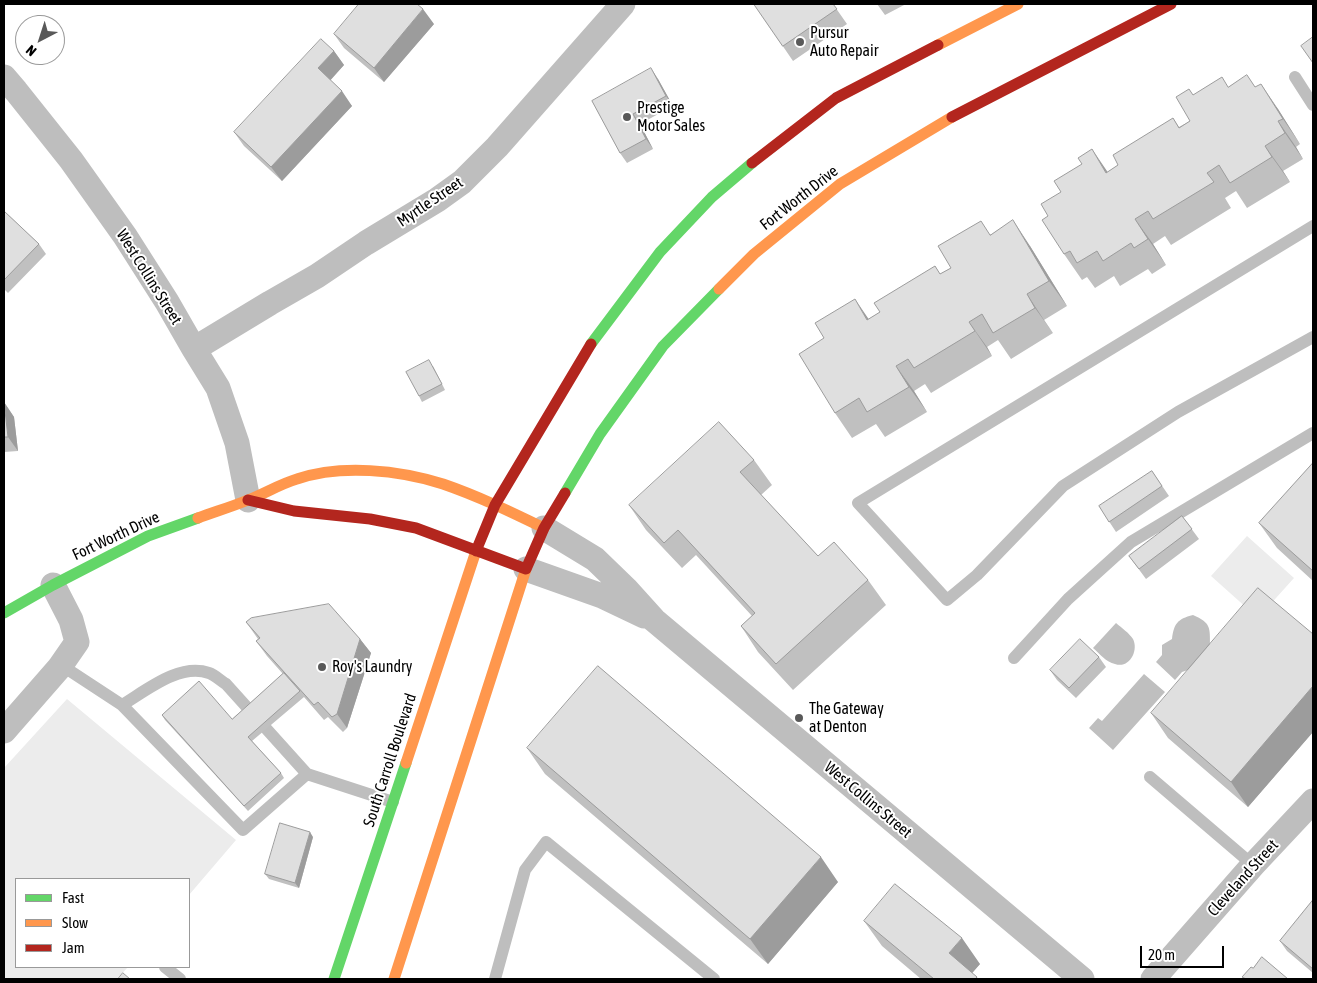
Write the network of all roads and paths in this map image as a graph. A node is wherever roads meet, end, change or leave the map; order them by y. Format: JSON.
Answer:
{"nodes":[{"id":1,"x":623,"y":4,"type":"edge"},
{"id":2,"x":1018,"y":4,"type":"edge"},
{"id":3,"x":1140,"y":4,"type":"edge"},
{"id":4,"x":1171,"y":4,"type":"edge"},
{"id":5,"x":1147,"y":16,"type":"junction"},
{"id":6,"x":4,"y":77,"type":"edge"},
{"id":7,"x":1295,"y":77,"type":"dead end"},
{"id":8,"x":1313,"y":105,"type":"edge"},
{"id":9,"x":1313,"y":226,"type":"edge"},
{"id":10,"x":1313,"y":337,"type":"edge"},
{"id":11,"x":194,"y":350,"type":"junction"},
{"id":12,"x":1313,"y":433,"type":"edge"},
{"id":13,"x":248,"y":500,"type":"junction"},
{"id":14,"x":495,"y":505,"type":"junction"},
{"id":15,"x":544,"y":528,"type":"junction"},
{"id":16,"x":476,"y":551,"type":"junction"},
{"id":17,"x":526,"y":569,"type":"junction"},
{"id":18,"x":53,"y":585,"type":"junction"},
{"id":19,"x":4,"y":613,"type":"edge"},
{"id":20,"x":654,"y":620,"type":"junction"},
{"id":21,"x":1014,"y":658,"type":"dead end"},
{"id":22,"x":61,"y":665,"type":"junction"},
{"id":23,"x":122,"y":705,"type":"junction"},
{"id":24,"x":4,"y":731,"type":"edge"},
{"id":25,"x":307,"y":774,"type":"junction"},
{"id":26,"x":1150,"y":778,"type":"dead end"},
{"id":27,"x":1313,"y":801,"type":"edge"},
{"id":28,"x":393,"y":802,"type":"junction"},
{"id":29,"x":1253,"y":865,"type":"junction"},
{"id":30,"x":166,"y":968,"type":"edge"},
{"id":31,"x":180,"y":979,"type":"edge"},
{"id":32,"x":334,"y":979,"type":"edge"},
{"id":33,"x":394,"y":979,"type":"edge"},
{"id":34,"x":495,"y":979,"type":"edge"},
{"id":35,"x":714,"y":979,"type":"edge"},
{"id":36,"x":1082,"y":979,"type":"edge"},
{"id":37,"x":1153,"y":979,"type":"edge"}],
"edges":[{"from":1,"to":11,"type":"street","name":"Myrtle Street"},
{"from":2,"to":14,"type":"main road"},
{"from":3,"to":5,"type":"main road"},
{"from":4,"to":5,"type":"main road","name":"Fort Worth Drive"},
{"from":5,"to":15,"type":"main road","name":"Fort Worth Drive"},
{"from":6,"to":11,"type":"street","name":"West Collins Street"},
{"from":7,"to":8,"type":"lane"},
{"from":9,"to":10,"type":"lane"},
{"from":11,"to":13,"type":"street","name":"West Collins Street"},
{"from":12,"to":21,"type":"lane"},
{"from":13,"to":14,"type":"main road","name":"Fort Worth Drive"},
{"from":13,"to":16,"type":"main road"},
{"from":13,"to":18,"type":"main road","name":"Fort Worth Drive"},
{"from":14,"to":15,"type":"main road","name":"Fort Worth Drive"},
{"from":14,"to":16,"type":"main road"},
{"from":15,"to":17,"type":"main road","name":"Fort Worth Drive"},
{"from":15,"to":20,"type":"street","name":"West Collins Street"},
{"from":16,"to":17,"type":"main road"},
{"from":16,"to":28,"type":"main road","name":"South Carroll Boulevard"},
{"from":17,"to":20,"type":"street","name":"West Collins Street"},
{"from":17,"to":33,"type":"main road"},
{"from":18,"to":19,"type":"main road","name":"Fort Worth Drive"},
{"from":18,"to":22,"type":"street"},
{"from":20,"to":36,"type":"street","name":"West Collins Street"},
{"from":22,"to":23,"type":"lane"},
{"from":22,"to":24,"type":"street"},
{"from":23,"to":25,"type":"lane"},
{"from":23,"to":25,"type":"lane"},
{"from":25,"to":28,"type":"lane"},
{"from":26,"to":29,"type":"lane"},
{"from":27,"to":29,"type":"street","name":"Cleveland Street"},
{"from":28,"to":32,"type":"main road","name":"South Carroll Boulevard"},
{"from":29,"to":37,"type":"street","name":"Cleveland Street"},
{"from":30,"to":31,"type":"lane"},
{"from":34,"to":35,"type":"lane"}]}
